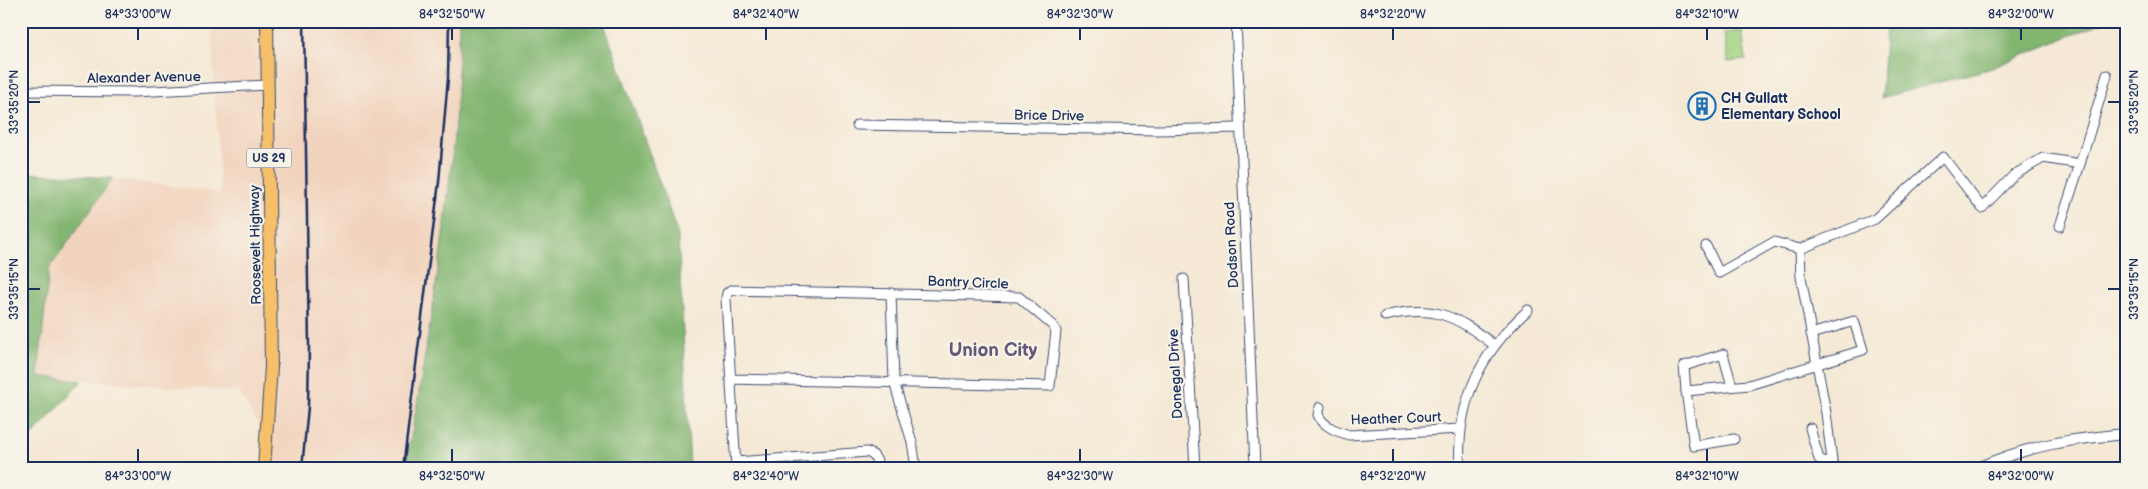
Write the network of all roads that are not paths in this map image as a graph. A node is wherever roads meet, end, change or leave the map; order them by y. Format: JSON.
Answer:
{"nodes":[{"id":1,"x":266,"y":21,"type":"edge"},
{"id":2,"x":1236,"y":21,"type":"edge"},
{"id":3,"x":2107,"y":75,"type":"dead end"},
{"id":4,"x":268,"y":85,"type":"junction"},
{"id":5,"x":21,"y":91,"type":"edge"},
{"id":6,"x":857,"y":125,"type":"dead end"},
{"id":7,"x":1240,"y":128,"type":"junction"},
{"id":8,"x":2080,"y":164,"type":"junction"},
{"id":9,"x":2060,"y":226,"type":"dead end"},
{"id":10,"x":1706,"y":246,"type":"dead end"},
{"id":11,"x":1800,"y":249,"type":"junction"},
{"id":12,"x":1184,"y":279,"type":"dead end"},
{"id":13,"x":891,"y":293,"type":"junction"},
{"id":14,"x":1528,"y":310,"type":"dead end"},
{"id":15,"x":1385,"y":316,"type":"dead end"},
{"id":16,"x":1812,"y":334,"type":"junction"},
{"id":17,"x":1494,"y":345,"type":"junction"},
{"id":18,"x":1817,"y":364,"type":"junction"},
{"id":19,"x":730,"y":379,"type":"junction"},
{"id":20,"x":894,"y":382,"type":"junction"},
{"id":21,"x":1732,"y":386,"type":"junction"},
{"id":22,"x":1686,"y":391,"type":"junction"},
{"id":23,"x":1320,"y":407,"type":"dead end"},
{"id":24,"x":1810,"y":428,"type":"dead end"},
{"id":25,"x":1460,"y":429,"type":"junction"},
{"id":26,"x":2127,"y":434,"type":"edge"},
{"id":27,"x":1734,"y":439,"type":"dead end"},
{"id":28,"x":736,"y":465,"type":"edge"},
{"id":29,"x":1832,"y":466,"type":"edge"},
{"id":30,"x":264,"y":468,"type":"edge"},
{"id":31,"x":877,"y":468,"type":"edge"},
{"id":32,"x":916,"y":468,"type":"edge"},
{"id":33,"x":1195,"y":468,"type":"edge"},
{"id":34,"x":1255,"y":468,"type":"edge"},
{"id":35,"x":1460,"y":468,"type":"edge"},
{"id":36,"x":1977,"y":468,"type":"edge"}],
"edges":[{"from":1,"to":4,"type":"main road","name":"Roosevelt Highway","number":"US 29"},
{"from":2,"to":7,"type":"street","name":"Dodson Road"},
{"from":3,"to":8,"type":"street"},
{"from":4,"to":5,"type":"street","name":"Alexander Avenue"},
{"from":4,"to":30,"type":"main road","name":"Roosevelt Highway","number":"US 29"},
{"from":6,"to":7,"type":"street","name":"Brice Drive"},
{"from":7,"to":34,"type":"street","name":"Dodson Road"},
{"from":8,"to":9,"type":"street"},
{"from":8,"to":11,"type":"street"},
{"from":10,"to":11,"type":"street"},
{"from":11,"to":16,"type":"street"},
{"from":12,"to":33,"type":"street","name":"Donegal Drive"},
{"from":13,"to":19,"type":"street","name":"Bantry Circle"},
{"from":13,"to":20,"type":"street"},
{"from":13,"to":20,"type":"street","name":"Bantry Circle"},
{"from":14,"to":17,"type":"street"},
{"from":15,"to":17,"type":"street"},
{"from":16,"to":18,"type":"street"},
{"from":16,"to":18,"type":"street"},
{"from":17,"to":25,"type":"street"},
{"from":18,"to":21,"type":"street"},
{"from":18,"to":29,"type":"street"},
{"from":19,"to":20,"type":"street","name":"Bantry Circle"},
{"from":19,"to":28,"type":"street"},
{"from":20,"to":32,"type":"street"},
{"from":21,"to":22,"type":"street"},
{"from":21,"to":22,"type":"street"},
{"from":22,"to":27,"type":"street"},
{"from":23,"to":25,"type":"street","name":"Heather Court"},
{"from":24,"to":29,"type":"street"},
{"from":25,"to":35,"type":"street"},
{"from":26,"to":36,"type":"street"},
{"from":28,"to":31,"type":"street"}]}
